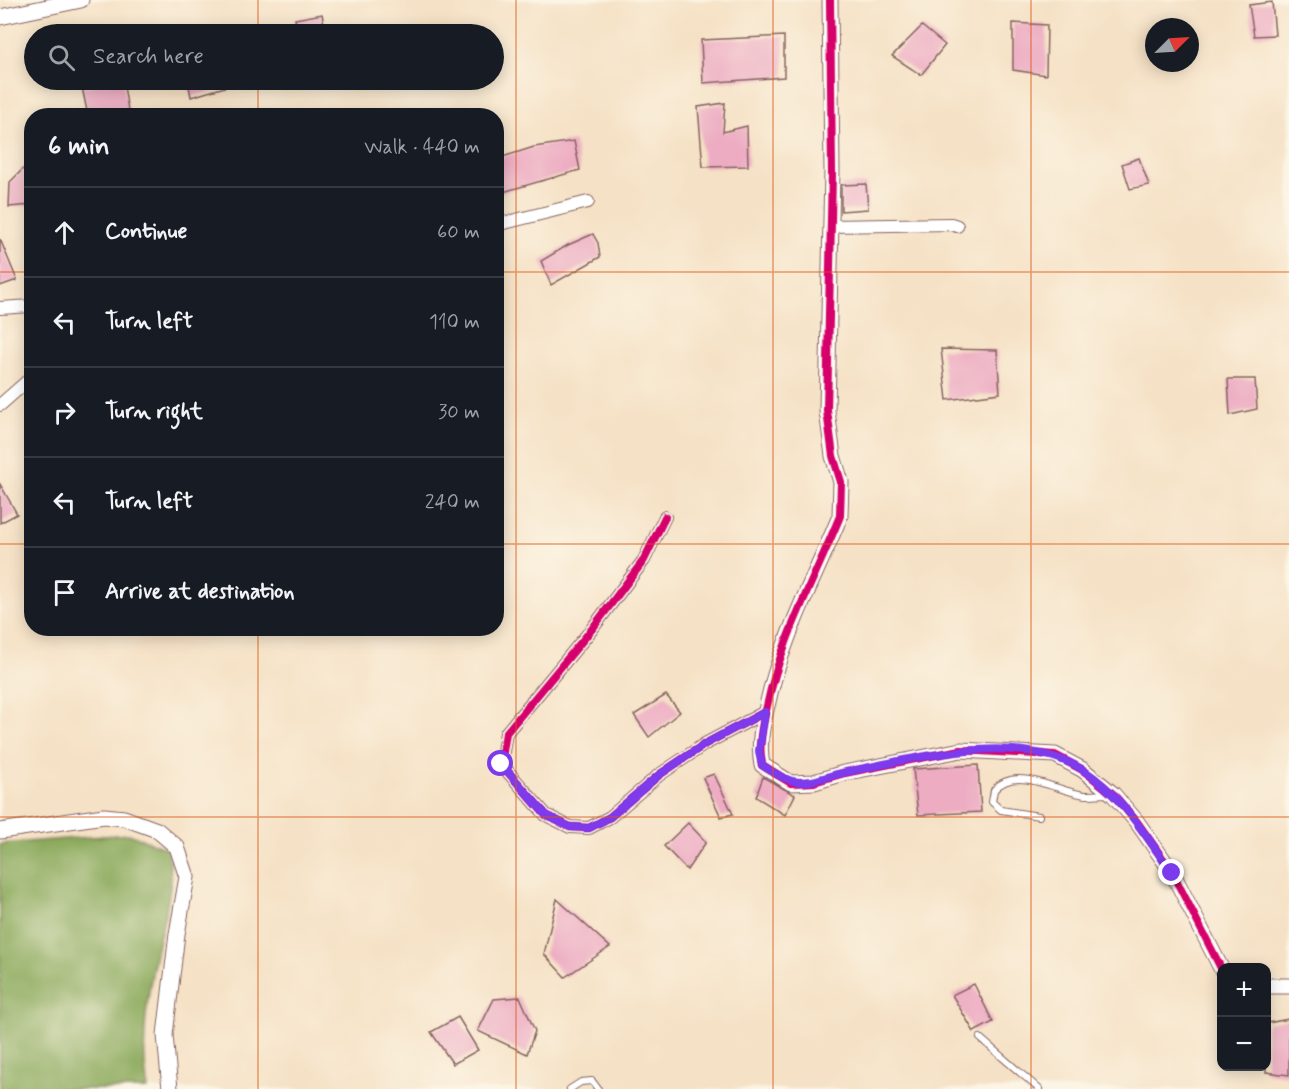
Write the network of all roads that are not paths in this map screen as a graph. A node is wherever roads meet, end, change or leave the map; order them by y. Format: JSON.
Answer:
{"nodes":[{"id":1,"x":81,"y":0,"type":"edge"},
{"id":2,"x":830,"y":0,"type":"edge"},
{"id":3,"x":0,"y":16,"type":"edge"},
{"id":4,"x":588,"y":202,"type":"dead end"},
{"id":5,"x":504,"y":223,"type":"edge"},
{"id":6,"x":830,"y":226,"type":"junction"},
{"id":7,"x":957,"y":226,"type":"dead end"},
{"id":8,"x":24,"y":306,"type":"edge"},
{"id":9,"x":0,"y":308,"type":"edge"},
{"id":10,"x":24,"y":384,"type":"edge"},
{"id":11,"x":0,"y":405,"type":"edge"},
{"id":12,"x":665,"y":518,"type":"dead end"},
{"id":13,"x":765,"y":712,"type":"junction"},
{"id":14,"x":1113,"y":794,"type":"junction"},
{"id":15,"x":1039,"y":816,"type":"dead end"},
{"id":16,"x":0,"y":831,"type":"edge"},
{"id":17,"x":1217,"y":963,"type":"edge"},
{"id":18,"x":1271,"y":986,"type":"edge"},
{"id":19,"x":1289,"y":986,"type":"edge"},
{"id":20,"x":980,"y":1038,"type":"dead end"},
{"id":21,"x":170,"y":1089,"type":"edge"},
{"id":22,"x":570,"y":1089,"type":"edge"},
{"id":23,"x":598,"y":1089,"type":"edge"},
{"id":24,"x":1039,"y":1089,"type":"edge"}],
"edges":[{"from":1,"to":3,"type":"street"},
{"from":2,"to":6,"type":"street"},
{"from":4,"to":5,"type":"street"},
{"from":6,"to":7,"type":"street"},
{"from":6,"to":13,"type":"street"},
{"from":8,"to":9,"type":"street"},
{"from":10,"to":11,"type":"street"},
{"from":12,"to":13,"type":"street"},
{"from":13,"to":14,"type":"street"},
{"from":14,"to":15,"type":"lane"},
{"from":14,"to":17,"type":"street"},
{"from":16,"to":21,"type":"street"},
{"from":18,"to":19,"type":"street"},
{"from":20,"to":24,"type":"lane"},
{"from":22,"to":23,"type":"lane"}]}
